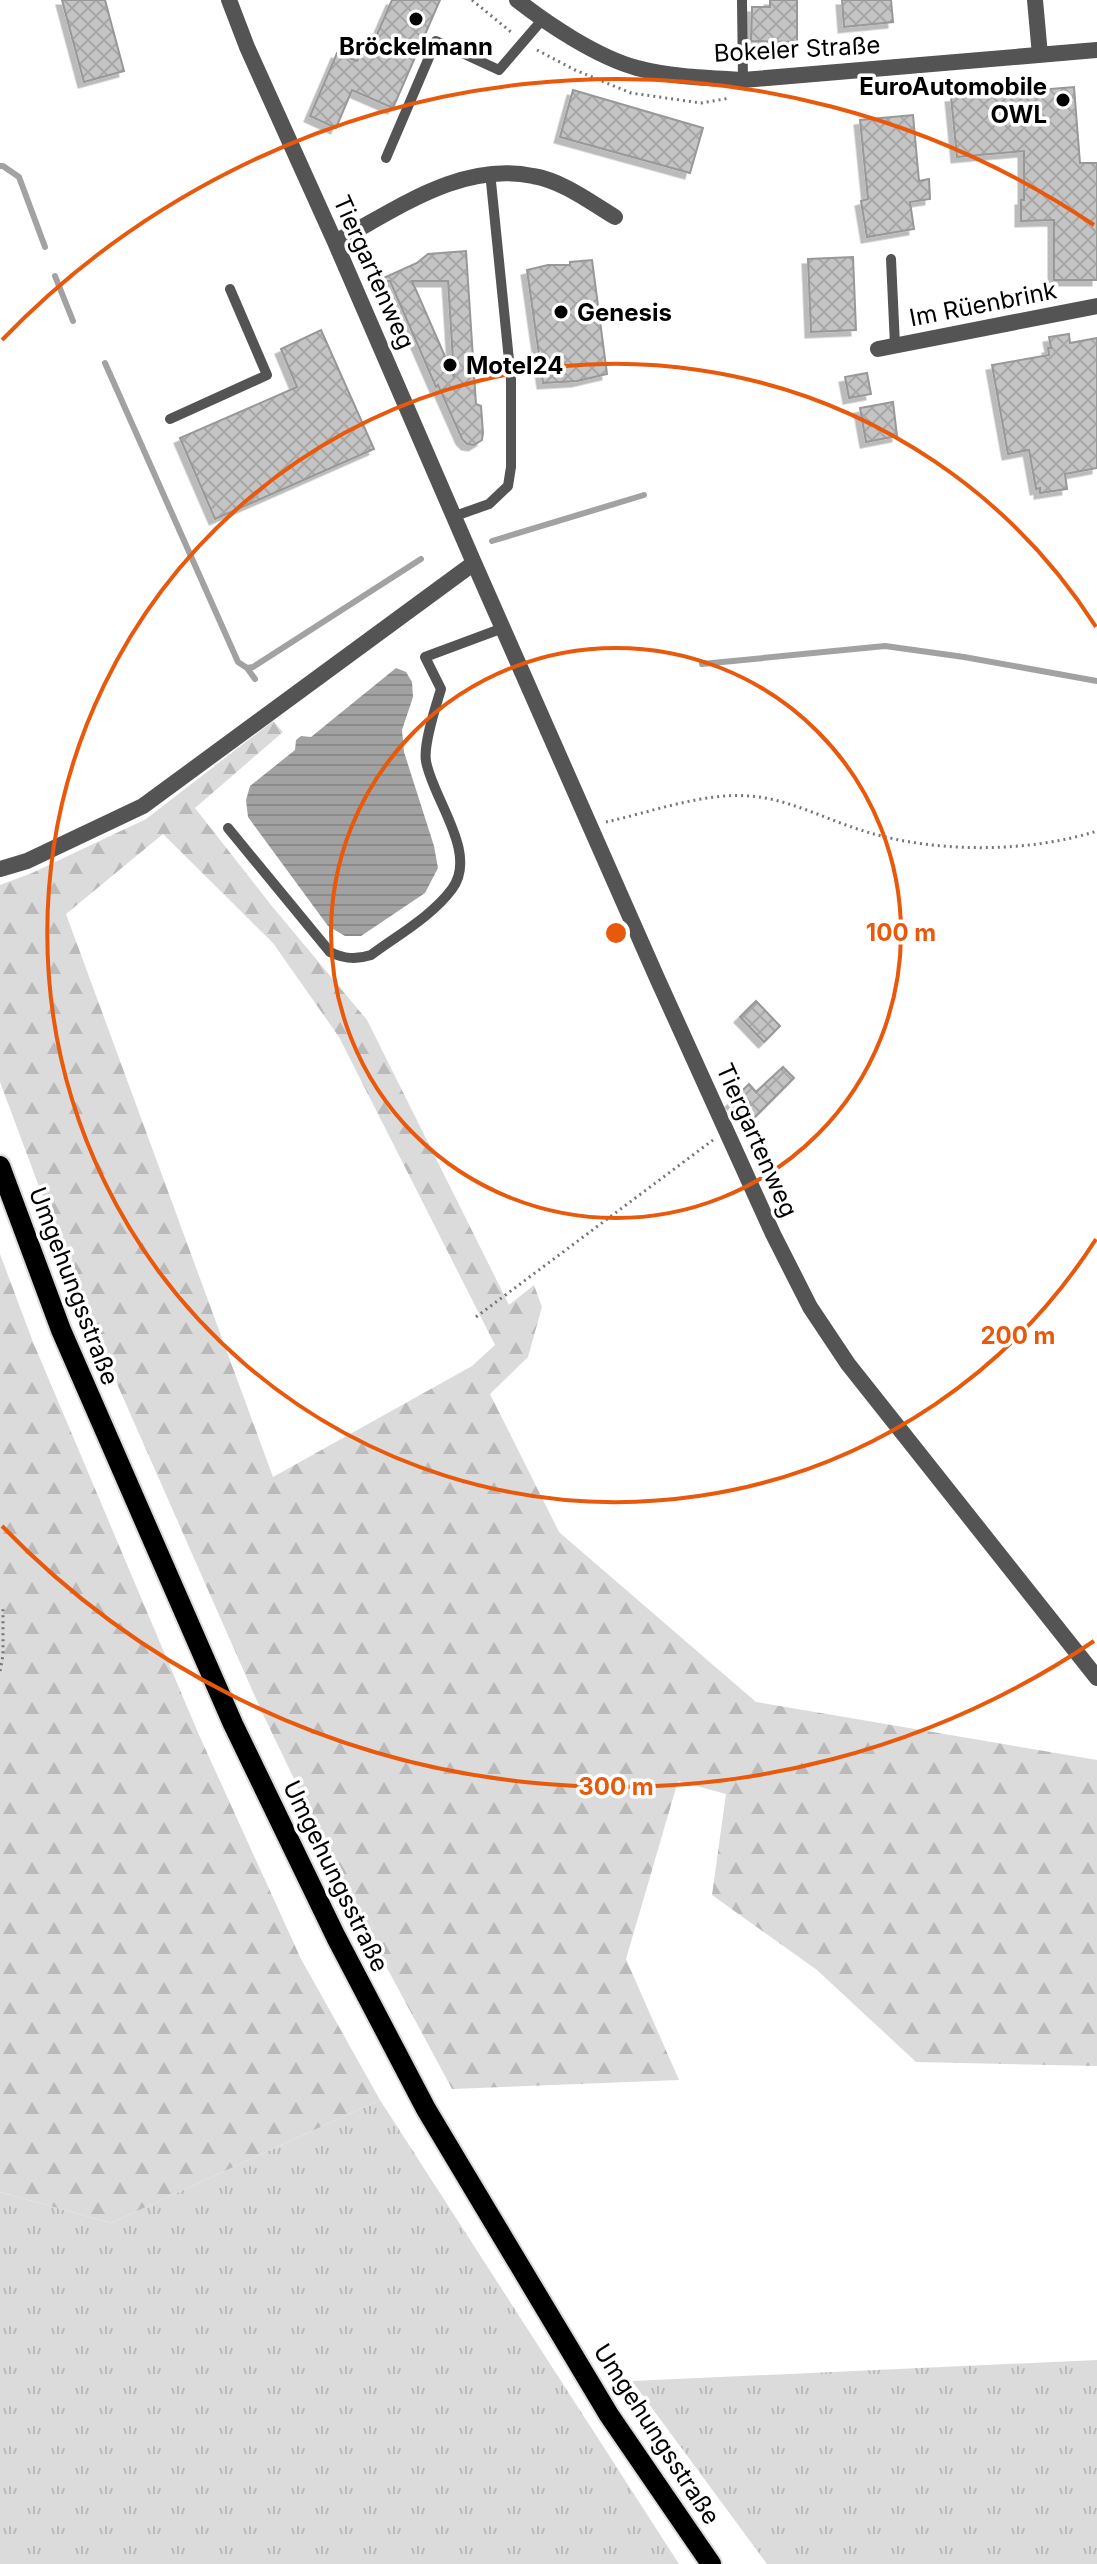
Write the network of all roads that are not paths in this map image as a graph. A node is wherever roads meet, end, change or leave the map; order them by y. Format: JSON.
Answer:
{"nodes":[{"id":1,"x":229,"y":0,"type":"edge"},
{"id":2,"x":517,"y":0,"type":"edge"},
{"id":3,"x":742,"y":0,"type":"edge"},
{"id":4,"x":1035,"y":0,"type":"edge"},
{"id":5,"x":542,"y":20,"type":"junction"},
{"id":6,"x":1097,"y":50,"type":"edge"},
{"id":7,"x":1040,"y":55,"type":"junction"},
{"id":8,"x":743,"y":80,"type":"junction"},
{"id":9,"x":386,"y":158,"type":"dead end"},
{"id":10,"x":490,"y":172,"type":"junction"},
{"id":11,"x":615,"y":217,"type":"dead end"},
{"id":12,"x":335,"y":242,"type":"junction"},
{"id":13,"x":891,"y":259,"type":"dead end"},
{"id":14,"x":230,"y":289,"type":"dead end"},
{"id":15,"x":1097,"y":306,"type":"edge"},
{"id":16,"x":895,"y":345,"type":"junction"},
{"id":17,"x":878,"y":349,"type":"dead end"},
{"id":18,"x":170,"y":419,"type":"dead end"},
{"id":19,"x":455,"y":516,"type":"junction"},
{"id":20,"x":474,"y":563,"type":"junction"},
{"id":21,"x":503,"y":628,"type":"junction"},
{"id":22,"x":228,"y":828,"type":"dead end"},
{"id":23,"x":0,"y":869,"type":"edge"},
{"id":24,"x":0,"y":1166,"type":"edge"},
{"id":25,"x":1097,"y":1678,"type":"edge"},
{"id":26,"x":711,"y":2564,"type":"edge"}],
"edges":[{"from":1,"to":12,"type":"street","name":"Tiergartenweg"},
{"from":2,"to":5,"type":"street","name":"Bokeler Straße"},
{"from":3,"to":8,"type":"lane"},
{"from":4,"to":7,"type":"street"},
{"from":5,"to":8,"type":"street","name":"Bokeler Straße"},
{"from":5,"to":9,"type":"lane"},
{"from":6,"to":7,"type":"street","name":"Bokeler Straße"},
{"from":7,"to":8,"type":"street","name":"Bokeler Straße"},
{"from":10,"to":11,"type":"street"},
{"from":10,"to":12,"type":"street"},
{"from":10,"to":19,"type":"lane"},
{"from":12,"to":19,"type":"street","name":"Tiergartenweg"},
{"from":13,"to":16,"type":"lane"},
{"from":14,"to":18,"type":"lane"},
{"from":15,"to":16,"type":"street","name":"Im Rüenbrink"},
{"from":16,"to":17,"type":"street","name":"Im Rüenbrink"},
{"from":19,"to":20,"type":"street","name":"Tiergartenweg"},
{"from":20,"to":21,"type":"street","name":"Tiergartenweg"},
{"from":20,"to":23,"type":"street"},
{"from":21,"to":22,"type":"lane"},
{"from":21,"to":25,"type":"street","name":"Tiergartenweg"},
{"from":24,"to":26,"type":"main road","name":"Umgehungsstraße"}]}
